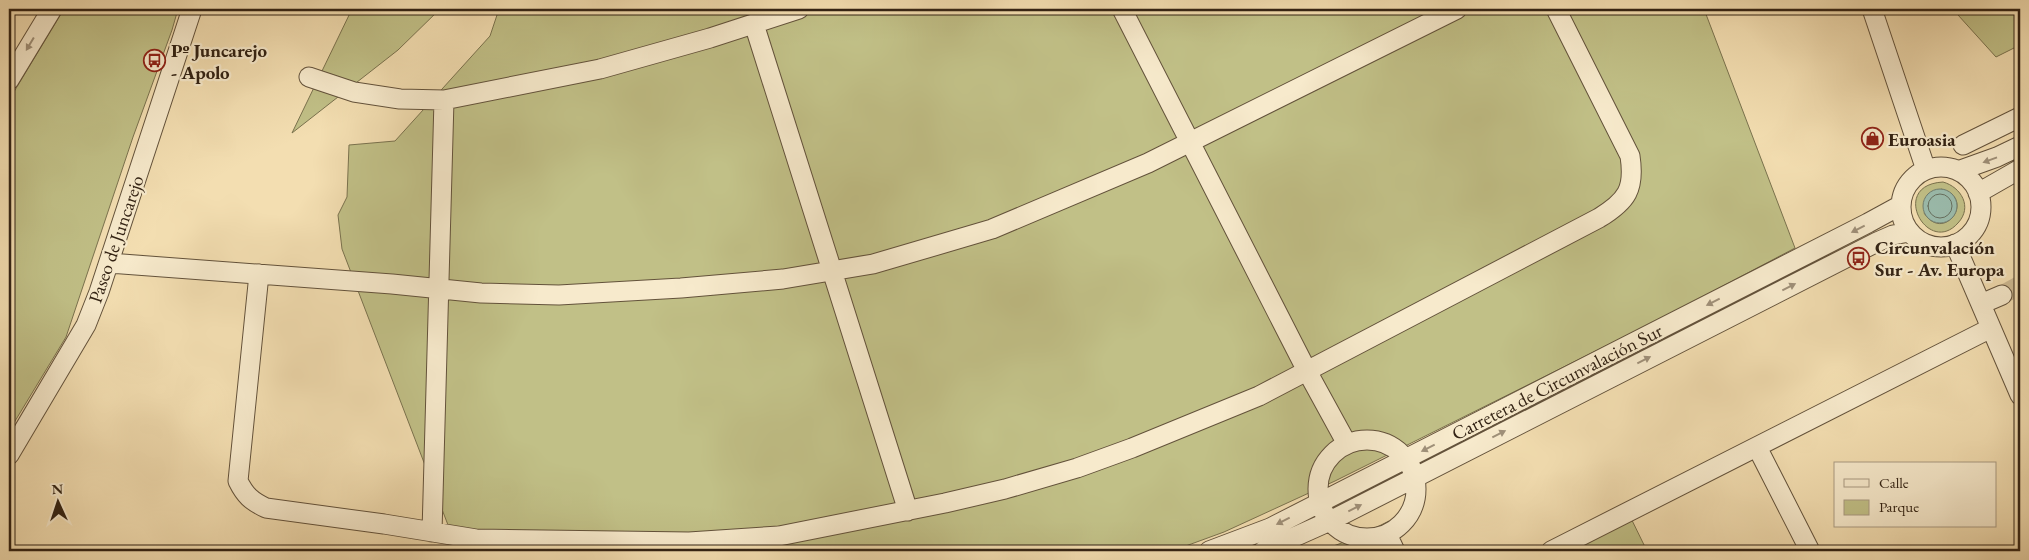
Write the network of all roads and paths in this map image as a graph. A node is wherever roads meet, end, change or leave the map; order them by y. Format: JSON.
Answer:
{"nodes":[{"id":1,"x":52,"y":9,"type":"edge"},
{"id":2,"x":192,"y":9,"type":"edge"},
{"id":3,"x":799,"y":9,"type":"edge"},
{"id":4,"x":1122,"y":9,"type":"edge"},
{"id":5,"x":1457,"y":9,"type":"edge"},
{"id":6,"x":1556,"y":9,"type":"edge"},
{"id":7,"x":1872,"y":9,"type":"edge"},
{"id":8,"x":754,"y":24,"type":"junction"},
{"id":9,"x":309,"y":77,"type":"dead end"},
{"id":10,"x":9,"y":80,"type":"edge"},
{"id":11,"x":444,"y":100,"type":"junction"},
{"id":12,"x":2020,"y":117,"type":"edge"},
{"id":13,"x":1190,"y":142,"type":"junction"},
{"id":14,"x":1963,"y":145,"type":"dead end"},
{"id":15,"x":2020,"y":146,"type":"edge"},
{"id":16,"x":2020,"y":169,"type":"edge"},
{"id":17,"x":1926,"y":170,"type":"junction"},
{"id":18,"x":1958,"y":171,"type":"junction"},
{"id":19,"x":1978,"y":193,"type":"junction"},
{"id":20,"x":1901,"y":205,"type":"junction"},
{"id":21,"x":1909,"y":232,"type":"junction"},
{"id":22,"x":1955,"y":244,"type":"junction"},
{"id":23,"x":109,"y":263,"type":"junction"},
{"id":24,"x":832,"y":271,"type":"junction"},
{"id":25,"x":260,"y":274,"type":"junction"},
{"id":26,"x":440,"y":288,"type":"junction"},
{"id":27,"x":2002,"y":295,"type":"tunnel mouth"},
{"id":28,"x":1981,"y":304,"type":"junction"},
{"id":29,"x":1991,"y":328,"type":"junction"},
{"id":30,"x":1307,"y":370,"type":"junction"},
{"id":31,"x":2020,"y":395,"type":"edge"},
{"id":32,"x":1347,"y":444,"type":"junction"},
{"id":33,"x":1757,"y":447,"type":"junction"},
{"id":34,"x":9,"y":455,"type":"edge"},
{"id":35,"x":1405,"y":460,"type":"junction"},
{"id":36,"x":1414,"y":477,"type":"junction"},
{"id":37,"x":1320,"y":502,"type":"junction"},
{"id":38,"x":908,"y":511,"type":"junction"},
{"id":39,"x":1330,"y":521,"type":"junction"},
{"id":40,"x":432,"y":532,"type":"junction"},
{"id":41,"x":1387,"y":534,"type":"junction"},
{"id":42,"x":1209,"y":551,"type":"edge"},
{"id":43,"x":1263,"y":551,"type":"edge"},
{"id":44,"x":1395,"y":551,"type":"edge"},
{"id":45,"x":1551,"y":551,"type":"edge"},
{"id":46,"x":1810,"y":551,"type":"edge"}],
"edges":[{"from":1,"to":10,"type":"street","one_way":true},
{"from":2,"to":23,"type":"street","name":"Paseo de Juncarejo"},
{"from":3,"to":8,"type":"street"},
{"from":4,"to":13,"type":"street"},
{"from":5,"to":13,"type":"street"},
{"from":6,"to":30,"type":"street"},
{"from":7,"to":17,"type":"street"},
{"from":8,"to":11,"type":"street"},
{"from":8,"to":24,"type":"street"},
{"from":9,"to":11,"type":"street"},
{"from":11,"to":26,"type":"street"},
{"from":12,"to":14,"type":"street"},
{"from":13,"to":24,"type":"street"},
{"from":13,"to":30,"type":"street"},
{"from":15,"to":18,"type":"street","one_way":true},
{"from":16,"to":19,"type":"street"},
{"from":17,"to":18,"type":"street"},
{"from":17,"to":20,"type":"street"},
{"from":18,"to":19,"type":"street"},
{"from":19,"to":22,"type":"street"},
{"from":20,"to":21,"type":"street"},
{"from":20,"to":35,"type":"street","name":"Carretera de Circunvalación Sur","one_way":true},
{"from":21,"to":22,"type":"street"},
{"from":36,"to":21,"type":"street","name":"Carretera de Circunvalación Sur","one_way":true},
{"from":22,"to":28,"type":"street"},
{"from":23,"to":25,"type":"street"},
{"from":23,"to":34,"type":"street","name":"Paseo de Juncarejo"},
{"from":24,"to":26,"type":"street"},
{"from":24,"to":38,"type":"street"},
{"from":25,"to":26,"type":"street"},
{"from":25,"to":40,"type":"street"},
{"from":26,"to":40,"type":"street"},
{"from":27,"to":28,"type":"street"},
{"from":28,"to":29,"type":"street"},
{"from":29,"to":31,"type":"street"},
{"from":29,"to":33,"type":"street"},
{"from":30,"to":32,"type":"street"},
{"from":30,"to":38,"type":"street"},
{"from":32,"to":35,"type":"street"},
{"from":32,"to":37,"type":"street"},
{"from":33,"to":45,"type":"street"},
{"from":33,"to":46,"type":"street"},
{"from":35,"to":36,"type":"street"},
{"from":35,"to":37,"type":"street","name":"Carretera de Circunvalación Sur"},
{"from":39,"to":36,"type":"street","name":"Carretera de Circunvalación Sur","one_way":true},
{"from":36,"to":41,"type":"street"},
{"from":37,"to":39,"type":"street"},
{"from":37,"to":42,"type":"street","name":"Carretera de Circunvalación Sur","one_way":true},
{"from":38,"to":40,"type":"street"},
{"from":39,"to":41,"type":"street"},
{"from":39,"to":43,"type":"street","name":"Carretera de Circunvalación Sur"},
{"from":41,"to":44,"type":"street"}]}
